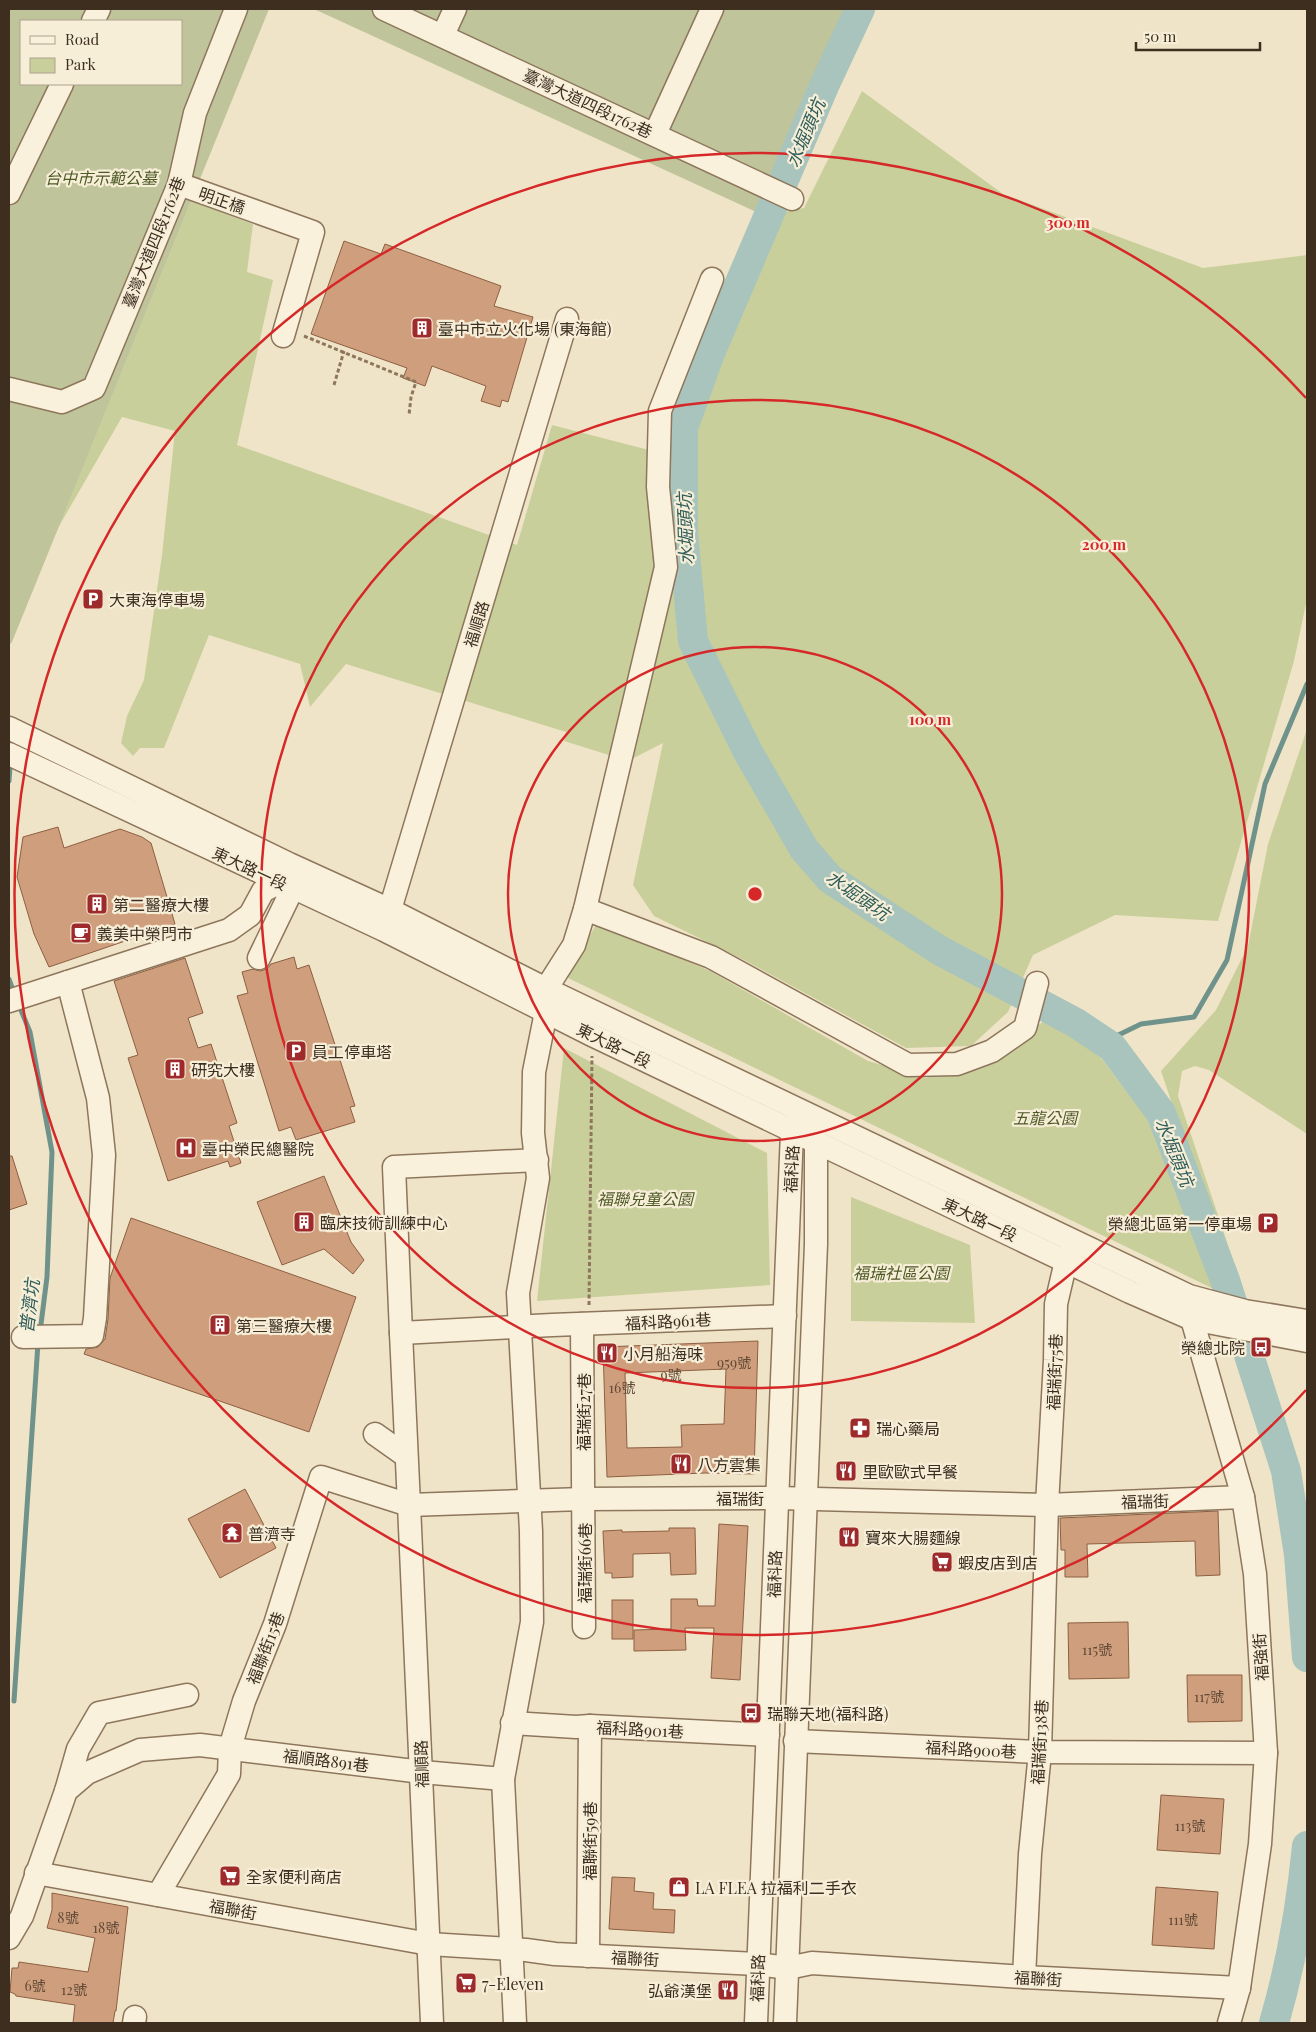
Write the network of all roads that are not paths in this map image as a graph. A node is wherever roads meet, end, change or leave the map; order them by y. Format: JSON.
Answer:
{"nodes":[{"id":1,"x":99,"y":9,"type":"edge"},
{"id":2,"x":236,"y":9,"type":"edge"},
{"id":3,"x":384,"y":9,"type":"edge"},
{"id":4,"x":456,"y":9,"type":"edge"},
{"id":5,"x":712,"y":9,"type":"edge"},
{"id":6,"x":93,"y":20,"type":"edge"},
{"id":7,"x":443,"y":35,"type":"junction"},
{"id":8,"x":62,"y":85,"type":"edge"},
{"id":9,"x":655,"y":134,"type":"junction"},
{"id":10,"x":185,"y":186,"type":"junction"},
{"id":11,"x":9,"y":193,"type":"edge"},
{"id":12,"x":792,"y":199,"type":"dead end"},
{"id":13,"x":712,"y":279,"type":"dead end"},
{"id":14,"x":567,"y":318,"type":"dead end"},
{"id":15,"x":294,"y":336,"type":"road end"},
{"id":16,"x":9,"y":389,"type":"edge"},
{"id":17,"x":9,"y":728,"type":"edge"},
{"id":18,"x":9,"y":754,"type":"edge"},
{"id":19,"x":285,"y":873,"type":"junction"},
{"id":20,"x":585,"y":908,"type":"junction"},
{"id":21,"x":387,"y":920,"type":"junction"},
{"id":22,"x":229,"y":930,"type":"junction"},
{"id":23,"x":68,"y":982,"type":"junction"},
{"id":24,"x":1037,"y":983,"type":"dead end"},
{"id":25,"x":546,"y":989,"type":"junction"},
{"id":26,"x":9,"y":1001,"type":"edge"},
{"id":27,"x":546,"y":1012,"type":"junction"},
{"id":28,"x":804,"y":1112,"type":"junction"},
{"id":29,"x":792,"y":1132,"type":"junction"},
{"id":30,"x":816,"y":1141,"type":"junction"},
{"id":31,"x":537,"y":1160,"type":"junction"},
{"id":32,"x":1071,"y":1252,"type":"junction"},
{"id":33,"x":1189,"y":1296,"type":"junction"},
{"id":34,"x":1220,"y":1314,"type":"junction"},
{"id":35,"x":784,"y":1316,"type":"junction"},
{"id":36,"x":1192,"y":1319,"type":"junction"},
{"id":37,"x":1307,"y":1321,"type":"edge"},
{"id":38,"x":582,"y":1324,"type":"junction"},
{"id":39,"x":521,"y":1326,"type":"junction"},
{"id":40,"x":401,"y":1333,"type":"junction"},
{"id":41,"x":23,"y":1337,"type":"dead end"},
{"id":42,"x":1307,"y":1340,"type":"edge"},
{"id":43,"x":375,"y":1434,"type":"dead end"},
{"id":44,"x":406,"y":1456,"type":"junction"},
{"id":45,"x":1243,"y":1497,"type":"junction"},
{"id":46,"x":777,"y":1498,"type":"junction"},
{"id":47,"x":804,"y":1498,"type":"junction"},
{"id":48,"x":583,"y":1499,"type":"junction"},
{"id":49,"x":529,"y":1502,"type":"junction"},
{"id":50,"x":409,"y":1505,"type":"junction"},
{"id":51,"x":1047,"y":1505,"type":"junction"},
{"id":52,"x":584,"y":1627,"type":"dead end"},
{"id":53,"x":187,"y":1696,"type":"dead end"},
{"id":54,"x":512,"y":1723,"type":"junction"},
{"id":55,"x":590,"y":1726,"type":"junction"},
{"id":56,"x":768,"y":1735,"type":"junction"},
{"id":57,"x":795,"y":1740,"type":"junction"},
{"id":58,"x":230,"y":1748,"type":"junction"},
{"id":59,"x":1040,"y":1752,"type":"junction"},
{"id":60,"x":1266,"y":1752,"type":"junction"},
{"id":61,"x":422,"y":1772,"type":"junction"},
{"id":62,"x":500,"y":1778,"type":"junction"},
{"id":63,"x":66,"y":1791,"type":"junction"},
{"id":64,"x":36,"y":1872,"type":"junction"},
{"id":65,"x":158,"y":1895,"type":"junction"},
{"id":66,"x":9,"y":1938,"type":"edge"},
{"id":67,"x":429,"y":1944,"type":"junction"},
{"id":68,"x":512,"y":1950,"type":"junction"},
{"id":69,"x":588,"y":1956,"type":"junction"},
{"id":70,"x":757,"y":1964,"type":"junction"},
{"id":71,"x":788,"y":1968,"type":"junction"},
{"id":72,"x":1024,"y":1977,"type":"junction"},
{"id":73,"x":1239,"y":1988,"type":"junction"},
{"id":74,"x":432,"y":2023,"type":"edge"},
{"id":75,"x":515,"y":2023,"type":"edge"},
{"id":76,"x":756,"y":2023,"type":"edge"},
{"id":77,"x":785,"y":2023,"type":"edge"},
{"id":78,"x":1229,"y":2023,"type":"edge"}],
"edges":[{"from":1,"to":6,"type":"street"},
{"from":2,"to":10,"type":"street","name":"臺灣大道四段1762巷"},
{"from":3,"to":7,"type":"street","name":"臺灣大道四段1762巷"},
{"from":4,"to":7,"type":"street"},
{"from":5,"to":9,"type":"street"},
{"from":7,"to":9,"type":"street","name":"臺灣大道四段1762巷"},
{"from":8,"to":11,"type":"street"},
{"from":9,"to":12,"type":"street","name":"臺灣大道四段1762巷"},
{"from":10,"to":15,"type":"street","name":"明正橋"},
{"from":10,"to":16,"type":"street","name":"臺灣大道四段1762巷"},
{"from":13,"to":20,"type":"street"},
{"from":14,"to":21,"type":"street","name":"福順路"},
{"from":17,"to":19,"type":"street","name":"東大路一段"},
{"from":18,"to":19,"type":"street","name":"東大路一段"},
{"from":19,"to":21,"type":"street","name":"東大路一段"},
{"from":19,"to":22,"type":"street"},
{"from":19,"to":22,"type":"street"},
{"from":20,"to":24,"type":"street"},
{"from":20,"to":25,"type":"street"},
{"from":21,"to":25,"type":"street","name":"東大路一段"},
{"from":21,"to":27,"type":"street","name":"東大路一段"},
{"from":22,"to":23,"type":"street"},
{"from":23,"to":26,"type":"street"},
{"from":23,"to":41,"type":"street"},
{"from":25,"to":27,"type":"street"},
{"from":25,"to":28,"type":"street","name":"東大路一段"},
{"from":27,"to":29,"type":"street","name":"東大路一段"},
{"from":27,"to":31,"type":"street"},
{"from":28,"to":29,"type":"street","name":"福科路"},
{"from":28,"to":30,"type":"street","name":"福科路"},
{"from":28,"to":32,"type":"street","name":"東大路一段"},
{"from":29,"to":30,"type":"street","name":"東大路一段"},
{"from":29,"to":35,"type":"street","name":"福科路"},
{"from":30,"to":32,"type":"street","name":"東大路一段"},
{"from":30,"to":47,"type":"street","name":"福科路"},
{"from":31,"to":39,"type":"street"},
{"from":31,"to":40,"type":"street"},
{"from":32,"to":33,"type":"street","name":"東大路一段"},
{"from":32,"to":36,"type":"street","name":"東大路一段"},
{"from":32,"to":51,"type":"street","name":"福瑞街75巷"},
{"from":33,"to":34,"type":"street","name":"東大路一段"},
{"from":33,"to":36,"type":"street","name":"福強街"},
{"from":34,"to":36,"type":"street","name":"東大路一段"},
{"from":34,"to":37,"type":"street"},
{"from":34,"to":42,"type":"street"},
{"from":35,"to":38,"type":"street","name":"福科路961巷"},
{"from":35,"to":46,"type":"street","name":"福科路"},
{"from":36,"to":45,"type":"street","name":"福強街"},
{"from":38,"to":39,"type":"street","name":"福科路961巷"},
{"from":38,"to":48,"type":"street","name":"福瑞街27巷"},
{"from":39,"to":40,"type":"street","name":"福科路961巷"},
{"from":39,"to":49,"type":"street"},
{"from":40,"to":44,"type":"street"},
{"from":43,"to":44,"type":"street"},
{"from":44,"to":50,"type":"street"},
{"from":45,"to":51,"type":"street","name":"福瑞街"},
{"from":45,"to":60,"type":"street","name":"福強街"},
{"from":46,"to":47,"type":"street","name":"福瑞街"},
{"from":46,"to":48,"type":"street","name":"福瑞街"},
{"from":46,"to":56,"type":"street","name":"福科路"},
{"from":47,"to":51,"type":"street","name":"福瑞街"},
{"from":47,"to":57,"type":"street","name":"福科路"},
{"from":48,"to":49,"type":"street","name":"福瑞街"},
{"from":48,"to":52,"type":"street","name":"福瑞街66巷"},
{"from":49,"to":50,"type":"street","name":"福瑞街"},
{"from":49,"to":54,"type":"street"},
{"from":50,"to":58,"type":"street","name":"福聯街15巷"},
{"from":50,"to":61,"type":"street","name":"福順路"},
{"from":51,"to":59,"type":"street","name":"福瑞街138巷"},
{"from":53,"to":63,"type":"street"},
{"from":54,"to":55,"type":"street","name":"福科路901巷"},
{"from":54,"to":62,"type":"street"},
{"from":55,"to":56,"type":"street","name":"福科路901巷"},
{"from":55,"to":69,"type":"street","name":"福聯街59巷"},
{"from":56,"to":70,"type":"street","name":"福科路"},
{"from":57,"to":59,"type":"street","name":"福科路900巷"},
{"from":57,"to":71,"type":"street","name":"福科路"},
{"from":58,"to":61,"type":"street","name":"福順路891巷"},
{"from":58,"to":63,"type":"street","name":"福順路891巷"},
{"from":58,"to":65,"type":"street","name":"福聯街15巷"},
{"from":59,"to":60,"type":"street","name":"福科路900巷"},
{"from":59,"to":72,"type":"street","name":"福瑞街138巷"},
{"from":60,"to":73,"type":"street","name":"福強街"},
{"from":61,"to":62,"type":"street","name":"福順路891巷"},
{"from":61,"to":67,"type":"street","name":"福順路"},
{"from":62,"to":68,"type":"street"},
{"from":63,"to":64,"type":"street"},
{"from":64,"to":65,"type":"street","name":"福聯街"},
{"from":64,"to":66,"type":"street"},
{"from":65,"to":67,"type":"street","name":"福聯街"},
{"from":67,"to":68,"type":"street","name":"福聯街"},
{"from":67,"to":74,"type":"street","name":"福順路"},
{"from":68,"to":69,"type":"street","name":"福聯街"},
{"from":68,"to":75,"type":"street"},
{"from":69,"to":70,"type":"street","name":"福聯街"},
{"from":70,"to":71,"type":"street","name":"福聯街"},
{"from":70,"to":76,"type":"street","name":"福科路"},
{"from":71,"to":72,"type":"street","name":"福聯街"},
{"from":71,"to":77,"type":"street","name":"福科路"},
{"from":72,"to":73,"type":"street","name":"福聯街"},
{"from":73,"to":78,"type":"street","name":"福強街"}]}
